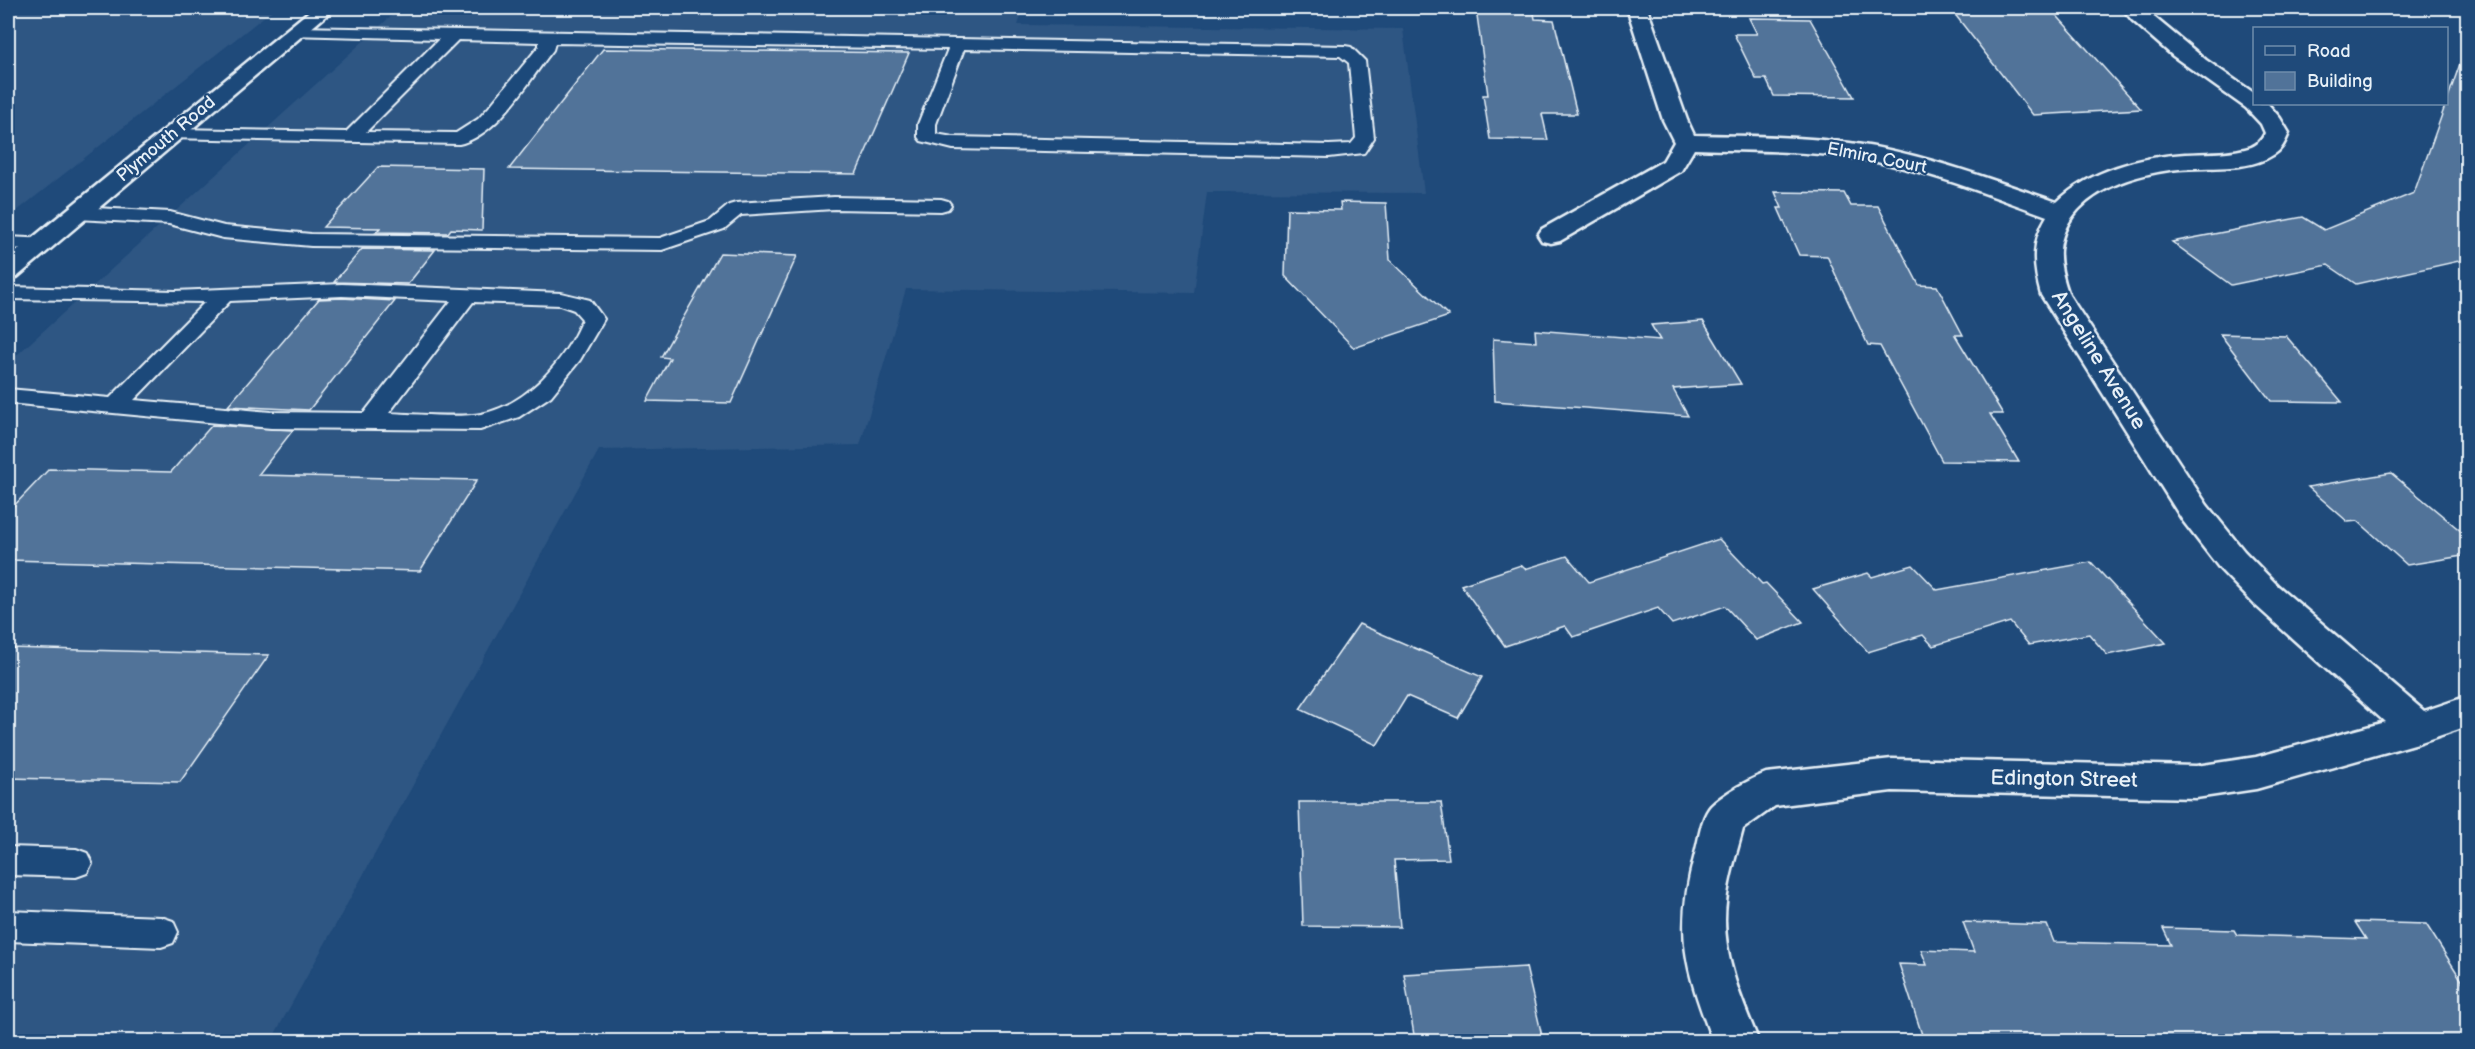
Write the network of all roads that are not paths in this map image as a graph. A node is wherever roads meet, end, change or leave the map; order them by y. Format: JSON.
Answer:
{"nodes":[{"id":1,"x":324,"y":8,"type":"edge"},
{"id":2,"x":1637,"y":8,"type":"edge"},
{"id":3,"x":2132,"y":8,"type":"edge"},
{"id":4,"x":295,"y":32,"type":"junction"},
{"id":5,"x":453,"y":35,"type":"junction"},
{"id":6,"x":547,"y":38,"type":"junction"},
{"id":7,"x":958,"y":45,"type":"junction"},
{"id":8,"x":2253,"y":104,"type":"edge"},
{"id":9,"x":2255,"y":105,"type":"edge"},
{"id":10,"x":172,"y":134,"type":"junction"},
{"id":11,"x":350,"y":138,"type":"junction"},
{"id":12,"x":1686,"y":142,"type":"junction"},
{"id":13,"x":941,"y":205,"type":"dead end"},
{"id":14,"x":2061,"y":212,"type":"junction"},
{"id":15,"x":77,"y":213,"type":"junction"},
{"id":16,"x":1551,"y":235,"type":"dead end"},
{"id":17,"x":8,"y":243,"type":"edge"},
{"id":18,"x":40,"y":243,"type":"junction"},
{"id":19,"x":8,"y":271,"type":"edge"},
{"id":20,"x":8,"y":293,"type":"edge"},
{"id":21,"x":224,"y":295,"type":"junction"},
{"id":22,"x":467,"y":295,"type":"junction"},
{"id":23,"x":8,"y":396,"type":"edge"},
{"id":24,"x":116,"y":405,"type":"junction"},
{"id":25,"x":371,"y":421,"type":"junction"},
{"id":26,"x":2468,"y":711,"type":"edge"},
{"id":27,"x":2418,"y":728,"type":"junction"},
{"id":28,"x":8,"y":861,"type":"edge"},
{"id":29,"x":76,"y":864,"type":"dead end"},
{"id":30,"x":8,"y":926,"type":"edge"},
{"id":31,"x":161,"y":932,"type":"dead end"},
{"id":32,"x":1736,"y":1041,"type":"edge"}],
"edges":[{"from":1,"to":4,"type":"street","name":"Plymouth Road"},
{"from":2,"to":12,"type":"street"},
{"from":3,"to":8,"type":"street","name":"Angeline Avenue"},
{"from":4,"to":5,"type":"lane"},
{"from":4,"to":10,"type":"street","name":"Plymouth Road"},
{"from":5,"to":6,"type":"lane"},
{"from":5,"to":11,"type":"lane"},
{"from":6,"to":7,"type":"lane"},
{"from":6,"to":11,"type":"lane"},
{"from":7,"to":7,"type":"lane"},
{"from":9,"to":14,"type":"street","name":"Angeline Avenue"},
{"from":10,"to":11,"type":"lane"},
{"from":10,"to":15,"type":"street","name":"Plymouth Road"},
{"from":12,"to":14,"type":"street","name":"Elmira Court"},
{"from":12,"to":16,"type":"street"},
{"from":13,"to":15,"type":"lane"},
{"from":14,"to":27,"type":"street","name":"Angeline Avenue"},
{"from":15,"to":18,"type":"street","name":"Plymouth Road"},
{"from":17,"to":18,"type":"lane"},
{"from":18,"to":19,"type":"street","name":"Plymouth Road"},
{"from":20,"to":21,"type":"lane"},
{"from":21,"to":22,"type":"lane"},
{"from":21,"to":24,"type":"lane"},
{"from":22,"to":25,"type":"lane"},
{"from":22,"to":25,"type":"lane"},
{"from":23,"to":24,"type":"lane"},
{"from":24,"to":25,"type":"lane"},
{"from":26,"to":27,"type":"street","name":"Edington Street"},
{"from":27,"to":32,"type":"street","name":"Edington Street"},
{"from":28,"to":29,"type":"lane"},
{"from":30,"to":31,"type":"lane"}]}
